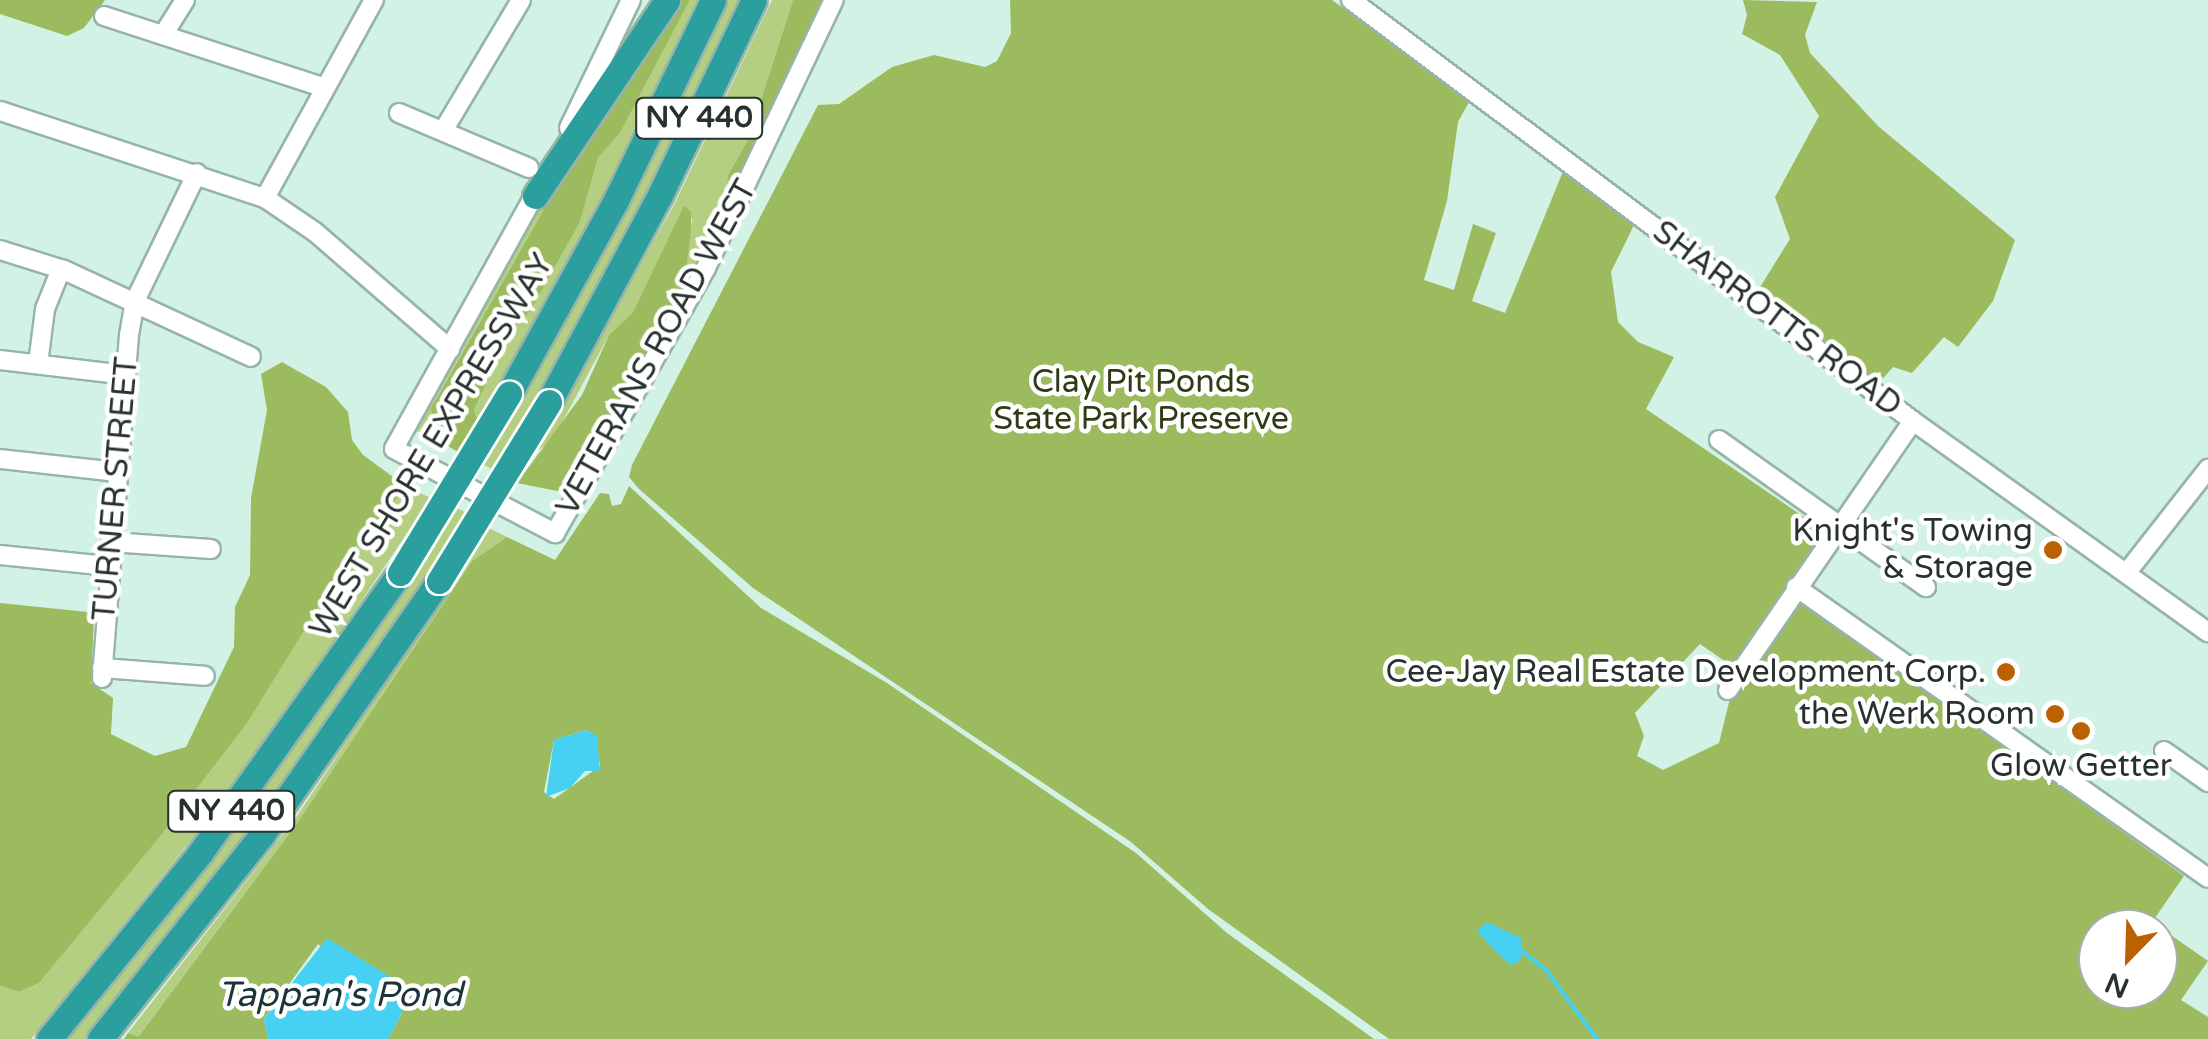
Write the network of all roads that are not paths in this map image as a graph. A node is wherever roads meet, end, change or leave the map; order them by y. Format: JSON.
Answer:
{"nodes":[{"id":1,"x":185,"y":0,"type":"edge"},
{"id":2,"x":374,"y":0,"type":"edge"},
{"id":3,"x":522,"y":0,"type":"edge"},
{"id":4,"x":632,"y":0,"type":"edge"},
{"id":5,"x":668,"y":0,"type":"edge"},
{"id":6,"x":713,"y":0,"type":"edge"},
{"id":7,"x":754,"y":0,"type":"edge"},
{"id":8,"x":834,"y":0,"type":"edge"},
{"id":9,"x":1350,"y":0,"type":"edge"},
{"id":10,"x":104,"y":16,"type":"dead end"},
{"id":11,"x":163,"y":35,"type":"junction"},
{"id":12,"x":323,"y":87,"type":"junction"},
{"id":13,"x":0,"y":111,"type":"edge"},
{"id":14,"x":399,"y":113,"type":"dead end"},
{"id":15,"x":443,"y":132,"type":"junction"},
{"id":16,"x":528,"y":168,"type":"dead end"},
{"id":17,"x":197,"y":173,"type":"junction"},
{"id":18,"x":535,"y":196,"type":"junction"},
{"id":19,"x":265,"y":198,"type":"junction"},
{"id":20,"x":0,"y":250,"type":"edge"},
{"id":21,"x":61,"y":269,"type":"junction"},
{"id":22,"x":135,"y":301,"type":"junction"},
{"id":23,"x":450,"y":350,"type":"junction"},
{"id":24,"x":251,"y":357,"type":"dead end"},
{"id":25,"x":0,"y":360,"type":"edge"},
{"id":26,"x":38,"y":364,"type":"junction"},
{"id":27,"x":125,"y":376,"type":"junction"},
{"id":28,"x":1912,"y":421,"type":"junction"},
{"id":29,"x":1719,"y":440,"type":"dead end"},
{"id":30,"x":0,"y":459,"type":"edge"},
{"id":31,"x":2208,"y":468,"type":"edge"},
{"id":32,"x":116,"y":472,"type":"junction"},
{"id":33,"x":1839,"y":526,"type":"junction"},
{"id":34,"x":111,"y":542,"type":"junction"},
{"id":35,"x":211,"y":549,"type":"dead end"},
{"id":36,"x":0,"y":555,"type":"edge"},
{"id":37,"x":109,"y":566,"type":"junction"},
{"id":38,"x":2128,"y":571,"type":"junction"},
{"id":39,"x":1796,"y":587,"type":"junction"},
{"id":40,"x":1926,"y":587,"type":"dead end"},
{"id":41,"x":2208,"y":632,"type":"edge"},
{"id":42,"x":204,"y":676,"type":"dead end"},
{"id":43,"x":1728,"y":690,"type":"dead end"},
{"id":44,"x":2164,"y":751,"type":"dead end"},
{"id":45,"x":2208,"y":782,"type":"edge"},
{"id":46,"x":2208,"y":878,"type":"edge"},
{"id":47,"x":106,"y":1034,"type":"edge"},
{"id":48,"x":49,"y":1039,"type":"edge"}],
"edges":[{"from":1,"to":11,"type":"street"},
{"from":2,"to":12,"type":"street"},
{"from":3,"to":15,"type":"street"},
{"from":4,"to":18,"type":"street"},
{"from":5,"to":18,"type":"highway"},
{"from":6,"to":48,"type":"highway","name":"WEST SHORE EXPRESSWAY","number":"NY 440","bridge":true},
{"from":7,"to":47,"type":"highway","number":"NY 440","bridge":true},
{"from":8,"to":23,"type":"street","name":"VETERANS ROAD WEST"},
{"from":9,"to":28,"type":"street","name":"SHARROTTS ROAD"},
{"from":10,"to":11,"type":"street"},
{"from":11,"to":12,"type":"street"},
{"from":12,"to":19,"type":"street"},
{"from":13,"to":17,"type":"street"},
{"from":14,"to":15,"type":"street"},
{"from":15,"to":16,"type":"street"},
{"from":17,"to":19,"type":"street"},
{"from":17,"to":22,"type":"street","name":"TURNER STREET"},
{"from":18,"to":23,"type":"street"},
{"from":19,"to":23,"type":"street"},
{"from":20,"to":21,"type":"street"},
{"from":21,"to":22,"type":"street"},
{"from":21,"to":26,"type":"street"},
{"from":22,"to":24,"type":"street"},
{"from":22,"to":27,"type":"street","name":"TURNER STREET"},
{"from":25,"to":26,"type":"street"},
{"from":26,"to":27,"type":"street"},
{"from":27,"to":32,"type":"street","name":"TURNER STREET"},
{"from":28,"to":33,"type":"street"},
{"from":28,"to":38,"type":"street","name":"SHARROTTS ROAD"},
{"from":29,"to":33,"type":"street"},
{"from":30,"to":32,"type":"street"},
{"from":31,"to":38,"type":"street"},
{"from":32,"to":34,"type":"street","name":"TURNER STREET"},
{"from":33,"to":39,"type":"street"},
{"from":33,"to":40,"type":"street"},
{"from":34,"to":35,"type":"street"},
{"from":34,"to":37,"type":"street","name":"TURNER STREET"},
{"from":36,"to":37,"type":"street"},
{"from":37,"to":42,"type":"street","name":"TURNER STREET"},
{"from":38,"to":41,"type":"street","name":"SHARROTTS ROAD"},
{"from":39,"to":43,"type":"street"},
{"from":39,"to":46,"type":"street"},
{"from":44,"to":45,"type":"street"}]}
